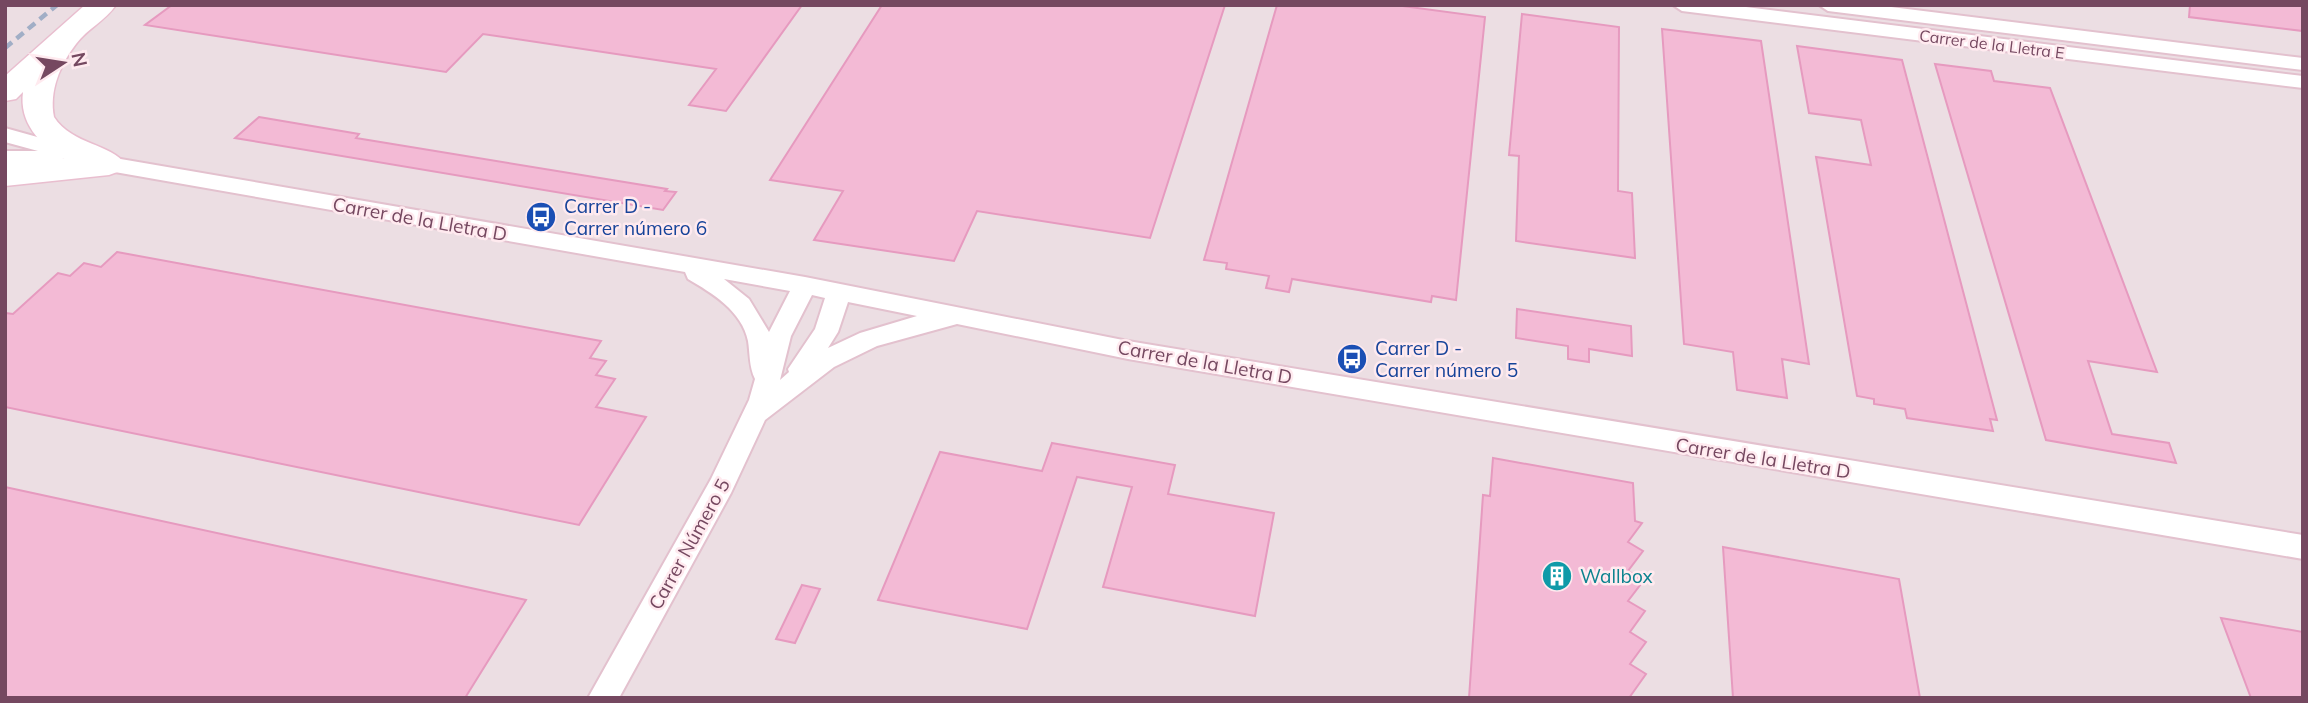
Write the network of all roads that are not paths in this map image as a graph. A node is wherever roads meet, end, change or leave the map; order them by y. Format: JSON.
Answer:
{"nodes":[{"id":1,"x":102,"y":5,"type":"edge"},
{"id":2,"x":1682,"y":5,"type":"edge"},
{"id":3,"x":1828,"y":5,"type":"edge"},
{"id":4,"x":65,"y":38,"type":"junction"},
{"id":5,"x":2303,"y":64,"type":"edge"},
{"id":6,"x":2303,"y":82,"type":"edge"},
{"id":7,"x":5,"y":92,"type":"edge"},
{"id":8,"x":5,"y":135,"type":"edge"},
{"id":9,"x":5,"y":158,"type":"edge"},
{"id":10,"x":109,"y":164,"type":"junction"},
{"id":11,"x":5,"y":175,"type":"edge"},
{"id":12,"x":684,"y":265,"type":"junction"},
{"id":13,"x":804,"y":285,"type":"junction"},
{"id":14,"x":839,"y":292,"type":"junction"},
{"id":15,"x":960,"y":316,"type":"junction"},
{"id":16,"x":776,"y":388,"type":"junction"},
{"id":17,"x":2303,"y":547,"type":"edge"},
{"id":18,"x":603,"y":698,"type":"edge"}],
"edges":[{"from":1,"to":4,"type":"main road"},
{"from":2,"to":6,"type":"street","name":"Carrer de la Lletra E"},
{"from":3,"to":5,"type":"street","name":"Carrer de la Lletra E"},
{"from":4,"to":7,"type":"main road"},
{"from":4,"to":10,"type":"main road"},
{"from":8,"to":10,"type":"street"},
{"from":9,"to":10,"type":"street"},
{"from":10,"to":11,"type":"main road"},
{"from":10,"to":12,"type":"street","name":"Carrer de la Lletra D"},
{"from":12,"to":13,"type":"street","name":"Carrer de la Lletra D"},
{"from":12,"to":16,"type":"street"},
{"from":13,"to":14,"type":"street","name":"Carrer de la Lletra D"},
{"from":13,"to":16,"type":"street"},
{"from":14,"to":15,"type":"street","name":"Carrer de la Lletra D"},
{"from":14,"to":16,"type":"street"},
{"from":15,"to":16,"type":"street"},
{"from":15,"to":17,"type":"street","name":"Carrer de la Lletra D"},
{"from":16,"to":18,"type":"street","name":"Carrer Número 5"}]}
